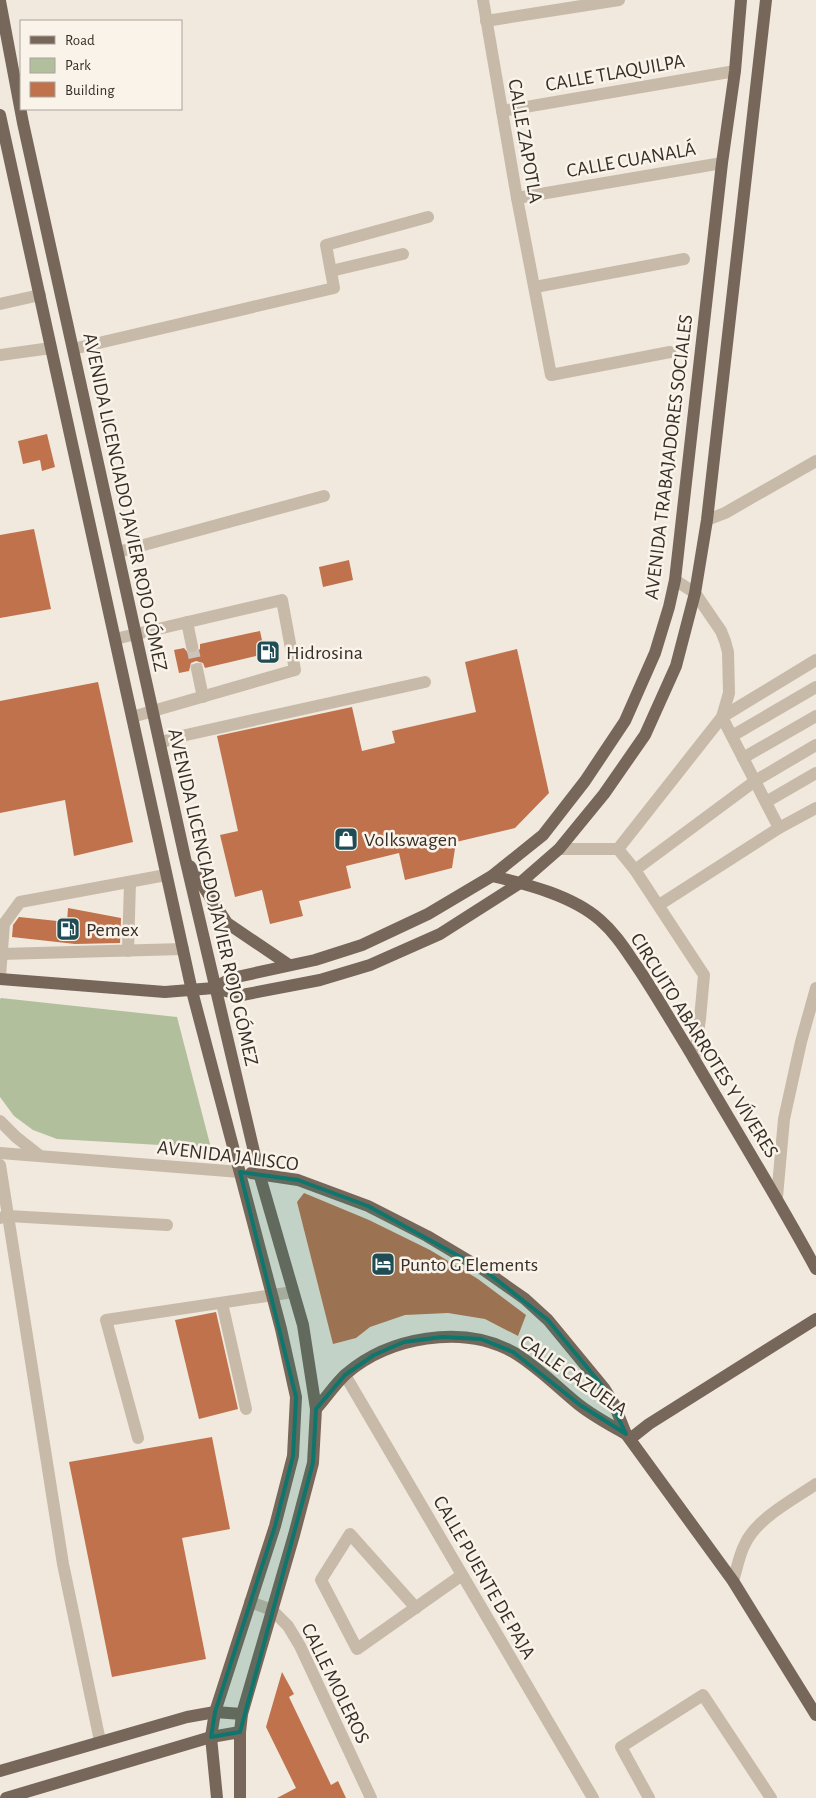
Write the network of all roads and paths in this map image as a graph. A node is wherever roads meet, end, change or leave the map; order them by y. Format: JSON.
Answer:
{"nodes":[{"id":1,"x":483,"y":0,"type":"edge"},
{"id":2,"x":619,"y":0,"type":"edge"},
{"id":3,"x":741,"y":0,"type":"edge"},
{"id":4,"x":766,"y":0,"type":"edge"},
{"id":5,"x":0,"y":1,"type":"edge"},
{"id":6,"x":565,"y":4,"type":"edge"},
{"id":7,"x":486,"y":21,"type":"junction"},
{"id":8,"x":4,"y":32,"type":"edge"},
{"id":9,"x":735,"y":71,"type":"junction"},
{"id":10,"x":20,"y":109,"type":"edge"},
{"id":11,"x":20,"y":110,"type":"edge"},
{"id":12,"x":502,"y":111,"type":"junction"},
{"id":13,"x":0,"y":115,"type":"edge"},
{"id":14,"x":722,"y":163,"type":"junction"},
{"id":15,"x":517,"y":198,"type":"junction"},
{"id":16,"x":428,"y":217,"type":"dead end"},
{"id":17,"x":402,"y":254,"type":"dead end"},
{"id":18,"x":684,"y":259,"type":"dead end"},
{"id":19,"x":331,"y":271,"type":"junction"},
{"id":20,"x":535,"y":287,"type":"junction"},
{"id":21,"x":40,"y":295,"type":"junction"},
{"id":22,"x":0,"y":304,"type":"edge"},
{"id":23,"x":51,"y":348,"type":"junction"},
{"id":24,"x":73,"y":349,"type":"junction"},
{"id":25,"x":670,"y":352,"type":"dead end"},
{"id":26,"x":0,"y":356,"type":"edge"},
{"id":27,"x":95,"y":448,"type":"junction"},
{"id":28,"x":75,"y":454,"type":"junction"},
{"id":29,"x":816,"y":460,"type":"edge"},
{"id":30,"x":324,"y":496,"type":"dead end"},
{"id":31,"x":707,"y":520,"type":"junction"},
{"id":32,"x":118,"y":552,"type":"junction"},
{"id":33,"x":675,"y":580,"type":"junction"},
{"id":34,"x":695,"y":593,"type":"junction"},
{"id":35,"x":187,"y":622,"type":"junction"},
{"id":36,"x":136,"y":634,"type":"junction"},
{"id":37,"x":115,"y":639,"type":"junction"},
{"id":38,"x":192,"y":646,"type":"tunnel mouth"},
{"id":39,"x":816,"y":660,"type":"edge"},
{"id":40,"x":198,"y":669,"type":"tunnel mouth"},
{"id":41,"x":426,"y":682,"type":"dead end"},
{"id":42,"x":816,"y":687,"type":"edge"},
{"id":43,"x":204,"y":697,"type":"junction"},
{"id":44,"x":153,"y":712,"type":"junction"},
{"id":45,"x":722,"y":716,"type":"junction"},
{"id":46,"x":816,"y":716,"type":"edge"},
{"id":47,"x":132,"y":717,"type":"junction"},
{"id":48,"x":732,"y":736,"type":"junction"},
{"id":49,"x":160,"y":743,"type":"junction"},
{"id":50,"x":816,"y":745,"type":"edge"},
{"id":51,"x":743,"y":758,"type":"junction"},
{"id":52,"x":816,"y":773,"type":"edge"},
{"id":53,"x":755,"y":781,"type":"junction"},
{"id":54,"x":766,"y":802,"type":"junction"},
{"id":55,"x":816,"y":808,"type":"edge"},
{"id":56,"x":779,"y":828,"type":"junction"},
{"id":57,"x":558,"y":849,"type":"junction"},
{"id":58,"x":618,"y":849,"type":"junction"},
{"id":59,"x":185,"y":858,"type":"junction"},
{"id":60,"x":636,"y":870,"type":"junction"},
{"id":61,"x":166,"y":875,"type":"junction"},
{"id":62,"x":492,"y":876,"type":"junction"},
{"id":63,"x":130,"y":882,"type":"junction"},
{"id":64,"x":520,"y":882,"type":"junction"},
{"id":65,"x":659,"y":906,"type":"junction"},
{"id":66,"x":183,"y":949,"type":"junction"},
{"id":67,"x":128,"y":951,"type":"junction"},
{"id":68,"x":2,"y":954,"type":"junction"},
{"id":69,"x":289,"y":966,"type":"junction"},
{"id":70,"x":0,"y":977,"type":"edge"},
{"id":71,"x":214,"y":988,"type":"junction"},
{"id":72,"x":816,"y":988,"type":"edge"},
{"id":73,"x":192,"y":991,"type":"junction"},
{"id":74,"x":694,"y":1059,"type":"junction"},
{"id":75,"x":0,"y":1121,"type":"edge"},
{"id":76,"x":0,"y":1153,"type":"edge"},
{"id":77,"x":40,"y":1156,"type":"junction"},
{"id":78,"x":0,"y":1165,"type":"edge"},
{"id":79,"x":240,"y":1172,"type":"junction"},
{"id":80,"x":259,"y":1173,"type":"junction"},
{"id":81,"x":777,"y":1198,"type":"junction"},
{"id":82,"x":4,"y":1217,"type":"edge"},
{"id":83,"x":167,"y":1224,"type":"dead end"},
{"id":84,"x":816,"y":1269,"type":"edge"},
{"id":85,"x":293,"y":1292,"type":"junction"},
{"id":86,"x":272,"y":1295,"type":"junction"},
{"id":87,"x":222,"y":1303,"type":"junction"},
{"id":88,"x":816,"y":1319,"type":"edge"},
{"id":89,"x":345,"y":1375,"type":"junction"},
{"id":90,"x":614,"y":1404,"type":"joint"},
{"id":91,"x":246,"y":1409,"type":"dead end"},
{"id":92,"x":316,"y":1409,"type":"junction"},
{"id":93,"x":628,"y":1437,"type":"junction"},
{"id":94,"x":138,"y":1438,"type":"dead end"},
{"id":95,"x":816,"y":1484,"type":"edge"},
{"id":96,"x":263,"y":1564,"type":"junction"},
{"id":97,"x":283,"y":1569,"type":"junction"},
{"id":98,"x":462,"y":1575,"type":"junction"},
{"id":99,"x":733,"y":1581,"type":"junction"},
{"id":100,"x":250,"y":1602,"type":"junction"},
{"id":101,"x":416,"y":1608,"type":"junction"},
{"id":102,"x":272,"y":1610,"type":"junction"},
{"id":103,"x":215,"y":1712,"type":"junction"},
{"id":104,"x":242,"y":1714,"type":"junction"},
{"id":105,"x":816,"y":1715,"type":"edge"},
{"id":106,"x":240,"y":1732,"type":"junction"},
{"id":107,"x":211,"y":1737,"type":"junction"},
{"id":108,"x":100,"y":1742,"type":"junction"},
{"id":109,"x":0,"y":1771,"type":"edge"},
{"id":110,"x":6,"y":1798,"type":"edge"},
{"id":111,"x":217,"y":1798,"type":"edge"},
{"id":112,"x":240,"y":1798,"type":"edge"},
{"id":113,"x":371,"y":1798,"type":"edge"},
{"id":114,"x":593,"y":1798,"type":"edge"},
{"id":115,"x":650,"y":1798,"type":"edge"},
{"id":116,"x":771,"y":1798,"type":"edge"}],
"edges":[{"from":1,"to":7,"type":"street","name":"CALLE ZAPOTLA"},
{"from":2,"to":6,"type":"street"},
{"from":3,"to":9,"type":"main road","name":"AVENIDA TRABAJADORES SOCIALES"},
{"from":4,"to":31,"type":"main road","name":"AVENIDA TRABAJADORES SOCIALES"},
{"from":5,"to":8,"type":"main road","name":"AVENIDA LICENCIADO JAVIER ROJO GÓMEZ"},
{"from":6,"to":7,"type":"street"},
{"from":7,"to":12,"type":"street","name":"CALLE ZAPOTLA"},
{"from":8,"to":10,"type":"main road","name":"AVENIDA LICENCIADO JAVIER ROJO GÓMEZ"},
{"from":9,"to":12,"type":"street","name":"CALLE TLAQUILPA"},
{"from":9,"to":14,"type":"main road","name":"AVENIDA TRABAJADORES SOCIALES"},
{"from":11,"to":24,"type":"main road","name":"AVENIDA LICENCIADO JAVIER ROJO GÓMEZ"},
{"from":12,"to":15,"type":"street","name":"CALLE ZAPOTLA"},
{"from":13,"to":21,"type":"main road","name":"AVENIDA LICENCIADO JAVIER ROJO GÓMEZ"},
{"from":14,"to":15,"type":"street","name":"CALLE CUANALÁ"},
{"from":14,"to":33,"type":"main road","name":"AVENIDA TRABAJADORES SOCIALES"},
{"from":15,"to":20,"type":"street","name":"CALLE ZAPOTLA"},
{"from":16,"to":19,"type":"street"},
{"from":17,"to":19,"type":"street"},
{"from":18,"to":20,"type":"street"},
{"from":19,"to":24,"type":"street"},
{"from":20,"to":25,"type":"street","name":"CALLE ZAPOTLA"},
{"from":21,"to":22,"type":"street"},
{"from":21,"to":23,"type":"main road","name":"AVENIDA LICENCIADO JAVIER ROJO GÓMEZ"},
{"from":23,"to":26,"type":"street"},
{"from":23,"to":28,"type":"main road","name":"AVENIDA LICENCIADO JAVIER ROJO GÓMEZ"},
{"from":24,"to":27,"type":"main road","name":"AVENIDA LICENCIADO JAVIER ROJO GÓMEZ"},
{"from":27,"to":28,"type":"main road"},
{"from":27,"to":32,"type":"main road","name":"AVENIDA LICENCIADO JAVIER ROJO GÓMEZ"},
{"from":28,"to":37,"type":"main road","name":"AVENIDA LICENCIADO JAVIER ROJO GÓMEZ"},
{"from":29,"to":31,"type":"street"},
{"from":30,"to":32,"type":"street"},
{"from":31,"to":34,"type":"main road","name":"AVENIDA TRABAJADORES SOCIALES"},
{"from":32,"to":36,"type":"main road","name":"AVENIDA LICENCIADO JAVIER ROJO GÓMEZ"},
{"from":33,"to":34,"type":"street"},
{"from":33,"to":62,"type":"main road","name":"AVENIDA TRABAJADORES SOCIALES"},
{"from":34,"to":45,"type":"street"},
{"from":34,"to":57,"type":"main road","name":"AVENIDA TRABAJADORES SOCIALES"},
{"from":35,"to":36,"type":"street"},
{"from":35,"to":38,"type":"street"},
{"from":35,"to":43,"type":"street"},
{"from":36,"to":37,"type":"street"},
{"from":36,"to":44,"type":"main road","name":"AVENIDA LICENCIADO JAVIER ROJO GÓMEZ"},
{"from":37,"to":47,"type":"main road","name":"AVENIDA LICENCIADO JAVIER ROJO GÓMEZ"},
{"from":39,"to":45,"type":"street"},
{"from":40,"to":43,"type":"street"},
{"from":41,"to":49,"type":"street"},
{"from":42,"to":48,"type":"street"},
{"from":43,"to":44,"type":"street"},
{"from":44,"to":47,"type":"street"},
{"from":44,"to":49,"type":"main road","name":"AVENIDA LICENCIADO JAVIER ROJO GÓMEZ"},
{"from":45,"to":48,"type":"street"},
{"from":45,"to":58,"type":"street"},
{"from":46,"to":51,"type":"street"},
{"from":47,"to":61,"type":"main road","name":"AVENIDA LICENCIADO JAVIER ROJO GÓMEZ"},
{"from":48,"to":51,"type":"street"},
{"from":49,"to":59,"type":"main road","name":"AVENIDA LICENCIADO JAVIER ROJO GÓMEZ"},
{"from":50,"to":53,"type":"street"},
{"from":51,"to":53,"type":"street"},
{"from":52,"to":54,"type":"street"},
{"from":53,"to":54,"type":"street"},
{"from":53,"to":60,"type":"street"},
{"from":54,"to":56,"type":"street"},
{"from":55,"to":56,"type":"street"},
{"from":56,"to":65,"type":"street"},
{"from":57,"to":58,"type":"street"},
{"from":57,"to":64,"type":"main road","name":"AVENIDA TRABAJADORES SOCIALES"},
{"from":58,"to":60,"type":"street"},
{"from":59,"to":69,"type":"main road"},
{"from":59,"to":71,"type":"main road","name":"AVENIDA LICENCIADO JAVIER ROJO GÓMEZ"},
{"from":60,"to":65,"type":"street"},
{"from":61,"to":63,"type":"street"},
{"from":61,"to":66,"type":"main road","name":"AVENIDA LICENCIADO JAVIER ROJO GÓMEZ"},
{"from":62,"to":64,"type":"main road","name":"CIRCUITO ABARROTES Y VÍVERES"},
{"from":62,"to":69,"type":"main road","name":"AVENIDA TRABAJADORES SOCIALES"},
{"from":63,"to":67,"type":"street"},
{"from":63,"to":68,"type":"street"},
{"from":64,"to":71,"type":"main road","name":"AVENIDA TRABAJADORES SOCIALES"},
{"from":64,"to":74,"type":"main road","name":"CIRCUITO ABARROTES Y VÍVERES"},
{"from":65,"to":74,"type":"street"},
{"from":66,"to":67,"type":"street"},
{"from":66,"to":73,"type":"main road","name":"AVENIDA LICENCIADO JAVIER ROJO GÓMEZ"},
{"from":67,"to":68,"type":"street"},
{"from":68,"to":70,"type":"street"},
{"from":69,"to":71,"type":"main road","name":"AVENIDA TRABAJADORES SOCIALES"},
{"from":70,"to":73,"type":"main road"},
{"from":71,"to":73,"type":"main road"},
{"from":71,"to":80,"type":"main road","name":"AVENIDA LICENCIADO JAVIER ROJO GÓMEZ"},
{"from":72,"to":81,"type":"street"},
{"from":73,"to":79,"type":"main road","name":"AVENIDA LICENCIADO JAVIER ROJO GÓMEZ"},
{"from":74,"to":81,"type":"main road","name":"CIRCUITO ABARROTES Y VÍVERES"},
{"from":75,"to":77,"type":"street"},
{"from":76,"to":77,"type":"street","name":"AVENIDA JALISCO"},
{"from":77,"to":79,"type":"street","name":"AVENIDA JALISCO"},
{"from":78,"to":82,"type":"street"},
{"from":79,"to":80,"type":"main road","name":"AVENIDA JALISCO"},
{"from":79,"to":86,"type":"main road","name":"AVENIDA LICENCIADO JAVIER ROJO GÓMEZ"},
{"from":80,"to":85,"type":"main road","name":"AVENIDA LICENCIADO JAVIER ROJO GÓMEZ"},
{"from":80,"to":90,"type":"main road","name":"AVENIDA JALISCO"},
{"from":81,"to":84,"type":"main road","name":"CIRCUITO ABARROTES Y VÍVERES"},
{"from":82,"to":83,"type":"street"},
{"from":82,"to":108,"type":"street"},
{"from":85,"to":86,"type":"street"},
{"from":85,"to":92,"type":"main road","name":"AVENIDA LICENCIADO JAVIER ROJO GÓMEZ"},
{"from":86,"to":87,"type":"street"},
{"from":86,"to":96,"type":"main road","name":"AVENIDA LICENCIADO JAVIER ROJO GÓMEZ"},
{"from":87,"to":91,"type":"street"},
{"from":87,"to":94,"type":"street"},
{"from":88,"to":93,"type":"main road"},
{"from":89,"to":92,"type":"main road","name":"CALLE CAZUELA"},
{"from":89,"to":93,"type":"main road","name":"CALLE CAZUELA"},
{"from":89,"to":98,"type":"street","name":"CALLE PUENTE DE PAJA"},
{"from":90,"to":93,"type":"main road","name":"CALLE CAZUELA"},
{"from":92,"to":97,"type":"main road","name":"AVENIDA LICENCIADO JAVIER ROJO GÓMEZ"},
{"from":93,"to":99,"type":"main road","name":"CALLE CAZUELA"},
{"from":95,"to":99,"type":"street"},
{"from":96,"to":97,"type":"main road"},
{"from":96,"to":100,"type":"main road","name":"AVENIDA LICENCIADO JAVIER ROJO GÓMEZ"},
{"from":97,"to":102,"type":"main road","name":"AVENIDA LICENCIADO JAVIER ROJO GÓMEZ"},
{"from":98,"to":101,"type":"street"},
{"from":98,"to":114,"type":"street","name":"CALLE PUENTE DE PAJA"},
{"from":99,"to":105,"type":"main road","name":"CALLE CAZUELA"},
{"from":100,"to":102,"type":"street","name":"CALLE MOLEROS"},
{"from":100,"to":103,"type":"main road","name":"AVENIDA LICENCIADO JAVIER ROJO GÓMEZ"},
{"from":101,"to":101,"type":"street"},
{"from":102,"to":104,"type":"main road","name":"AVENIDA LICENCIADO JAVIER ROJO GÓMEZ"},
{"from":102,"to":113,"type":"street","name":"CALLE MOLEROS"},
{"from":103,"to":104,"type":"main road"},
{"from":103,"to":107,"type":"main road","name":"AVENIDA LICENCIADO JAVIER ROJO GÓMEZ"},
{"from":103,"to":108,"type":"main road"},
{"from":104,"to":106,"type":"main road","name":"AVENIDA LICENCIADO JAVIER ROJO GÓMEZ"},
{"from":106,"to":107,"type":"main road"},
{"from":106,"to":112,"type":"main road","name":"AVENIDA LICENCIADO JAVIER ROJO GÓMEZ"},
{"from":107,"to":110,"type":"main road"},
{"from":107,"to":111,"type":"main road","name":"AVENIDA LICENCIADO JAVIER ROJO GÓMEZ"},
{"from":108,"to":109,"type":"main road"},
{"from":115,"to":116,"type":"street"}]}
